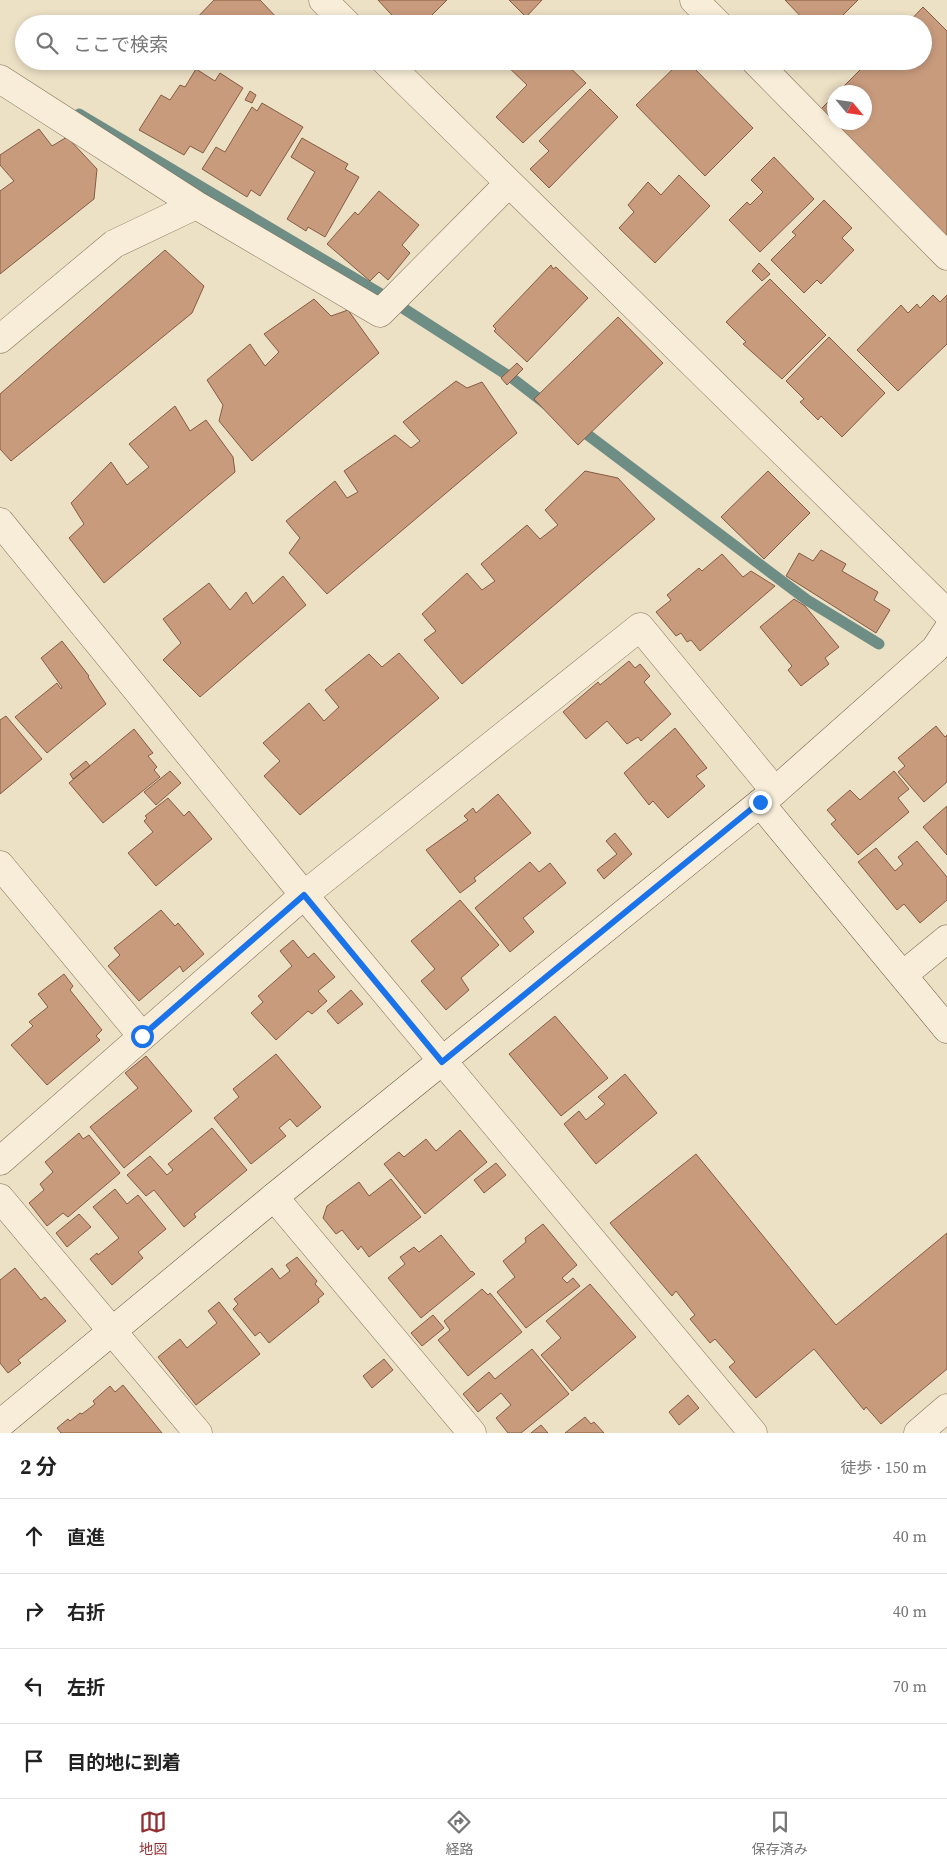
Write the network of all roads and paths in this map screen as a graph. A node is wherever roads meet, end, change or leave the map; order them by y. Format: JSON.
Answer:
{"nodes":[{"id":1,"x":323,"y":0,"type":"edge"},
{"id":2,"x":694,"y":0,"type":"edge"},
{"id":3,"x":338,"y":15,"type":"edge"},
{"id":4,"x":709,"y":15,"type":"edge"},
{"id":5,"x":394,"y":70,"type":"edge"},
{"id":6,"x":764,"y":70,"type":"edge"},
{"id":7,"x":0,"y":79,"type":"edge"},
{"id":8,"x":508,"y":184,"type":"junction"},
{"id":9,"x":196,"y":205,"type":"junction"},
{"id":10,"x":947,"y":256,"type":"edge"},
{"id":11,"x":0,"y":339,"type":"edge"},
{"id":12,"x":0,"y":522,"type":"edge"},
{"id":13,"x":947,"y":613,"type":"edge"},
{"id":14,"x":943,"y":646,"type":"edge"},
{"id":15,"x":767,"y":797,"type":"junction"},
{"id":16,"x":0,"y":865,"type":"edge"},
{"id":17,"x":304,"y":895,"type":"junction"},
{"id":18,"x":947,"y":939,"type":"edge"},
{"id":19,"x":903,"y":975,"type":"junction"},
{"id":20,"x":947,"y":1029,"type":"edge"},
{"id":21,"x":142,"y":1036,"type":"junction"},
{"id":22,"x":442,"y":1062,"type":"junction"},
{"id":23,"x":0,"y":1161,"type":"edge"},
{"id":24,"x":274,"y":1197,"type":"junction"},
{"id":25,"x":0,"y":1198,"type":"edge"},
{"id":26,"x":112,"y":1330,"type":"junction"},
{"id":27,"x":947,"y":1408,"type":"edge"},
{"id":28,"x":0,"y":1424,"type":"edge"},
{"id":29,"x":198,"y":1433,"type":"edge"},
{"id":30,"x":472,"y":1433,"type":"edge"},
{"id":31,"x":752,"y":1433,"type":"edge"},
{"id":32,"x":918,"y":1433,"type":"edge"}],
"edges":[{"from":1,"to":3,"type":"street"},
{"from":2,"to":4,"type":"street"},
{"from":5,"to":8,"type":"street"},
{"from":6,"to":10,"type":"street"},
{"from":7,"to":9,"type":"street"},
{"from":8,"to":9,"type":"street"},
{"from":8,"to":13,"type":"street"},
{"from":9,"to":11,"type":"street"},
{"from":12,"to":17,"type":"street"},
{"from":14,"to":15,"type":"street"},
{"from":15,"to":17,"type":"street"},
{"from":15,"to":19,"type":"street"},
{"from":15,"to":22,"type":"street"},
{"from":16,"to":21,"type":"street"},
{"from":17,"to":21,"type":"street"},
{"from":17,"to":22,"type":"street"},
{"from":18,"to":19,"type":"street"},
{"from":19,"to":20,"type":"street"},
{"from":21,"to":23,"type":"street"},
{"from":22,"to":24,"type":"street"},
{"from":22,"to":31,"type":"street"},
{"from":24,"to":26,"type":"street"},
{"from":24,"to":30,"type":"street"},
{"from":25,"to":26,"type":"street"},
{"from":26,"to":28,"type":"street"},
{"from":26,"to":29,"type":"street"},
{"from":27,"to":32,"type":"street"}]}
